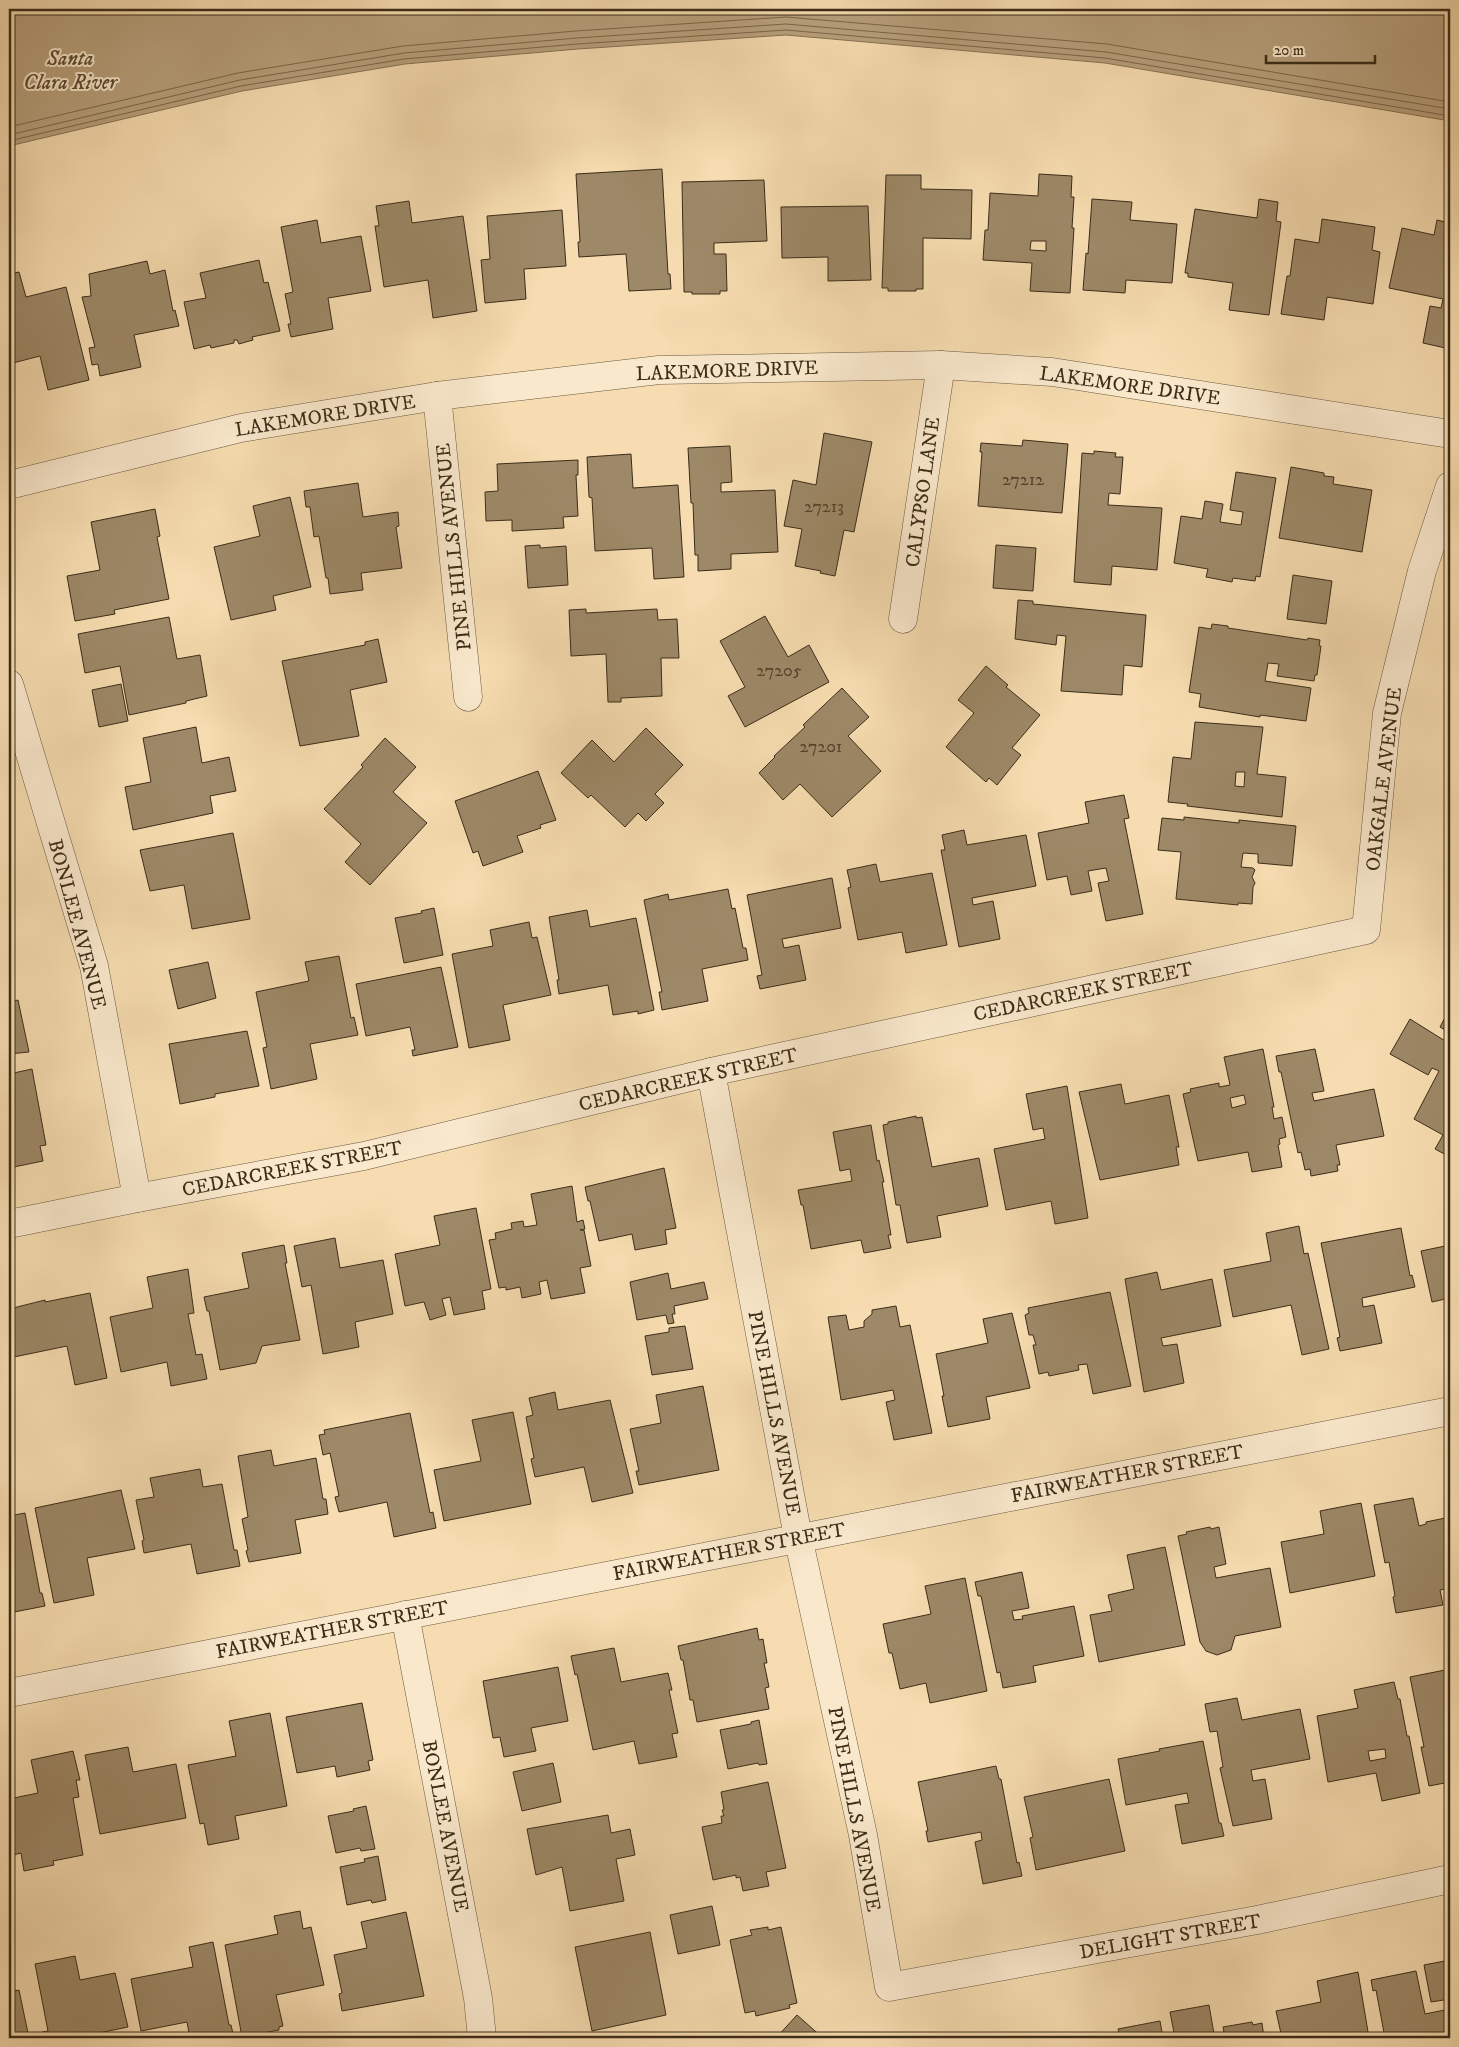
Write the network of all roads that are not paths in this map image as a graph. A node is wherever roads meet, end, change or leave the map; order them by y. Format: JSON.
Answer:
{"nodes":[{"id":1,"x":941,"y":365,"type":"junction"},
{"id":2,"x":437,"y":396,"type":"junction"},
{"id":3,"x":1450,"y":434,"type":"edge"},
{"id":4,"x":9,"y":485,"type":"edge"},
{"id":5,"x":1450,"y":486,"type":"edge"},
{"id":6,"x":904,"y":619,"type":"dead end"},
{"id":7,"x":9,"y":684,"type":"edge"},
{"id":8,"x":468,"y":697,"type":"dead end"},
{"id":9,"x":1366,"y":930,"type":"joint"},
{"id":10,"x":711,"y":1072,"type":"junction"},
{"id":11,"x":137,"y":1198,"type":"junction"},
{"id":12,"x":9,"y":1224,"type":"edge"},
{"id":13,"x":1450,"y":1411,"type":"edge"},
{"id":14,"x":798,"y":1537,"type":"junction"},
{"id":15,"x":406,"y":1615,"type":"junction"},
{"id":16,"x":9,"y":1692,"type":"edge"},
{"id":17,"x":1450,"y":1879,"type":"edge"},
{"id":18,"x":889,"y":1988,"type":"joint"},
{"id":19,"x":482,"y":2038,"type":"edge"}],
"edges":[{"from":1,"to":2,"type":"street","name":"LAKEMORE DRIVE"},
{"from":1,"to":3,"type":"street","name":"LAKEMORE DRIVE"},
{"from":1,"to":6,"type":"street","name":"CALYPSO LANE"},
{"from":2,"to":4,"type":"street","name":"LAKEMORE DRIVE"},
{"from":2,"to":8,"type":"street","name":"PINE HILLS AVENUE"},
{"from":5,"to":9,"type":"street","name":"OAKGALE AVENUE"},
{"from":7,"to":11,"type":"street","name":"BONLEE AVENUE"},
{"from":9,"to":10,"type":"street","name":"CEDARCREEK STREET"},
{"from":10,"to":11,"type":"street","name":"CEDARCREEK STREET"},
{"from":10,"to":14,"type":"street","name":"PINE HILLS AVENUE"},
{"from":11,"to":12,"type":"street","name":"CEDARCREEK STREET"},
{"from":13,"to":14,"type":"street","name":"FAIRWEATHER STREET"},
{"from":14,"to":15,"type":"street","name":"FAIRWEATHER STREET"},
{"from":14,"to":18,"type":"street","name":"PINE HILLS AVENUE"},
{"from":15,"to":16,"type":"street","name":"FAIRWEATHER STREET"},
{"from":15,"to":19,"type":"street","name":"BONLEE AVENUE"},
{"from":17,"to":18,"type":"street","name":"DELIGHT STREET"}]}
